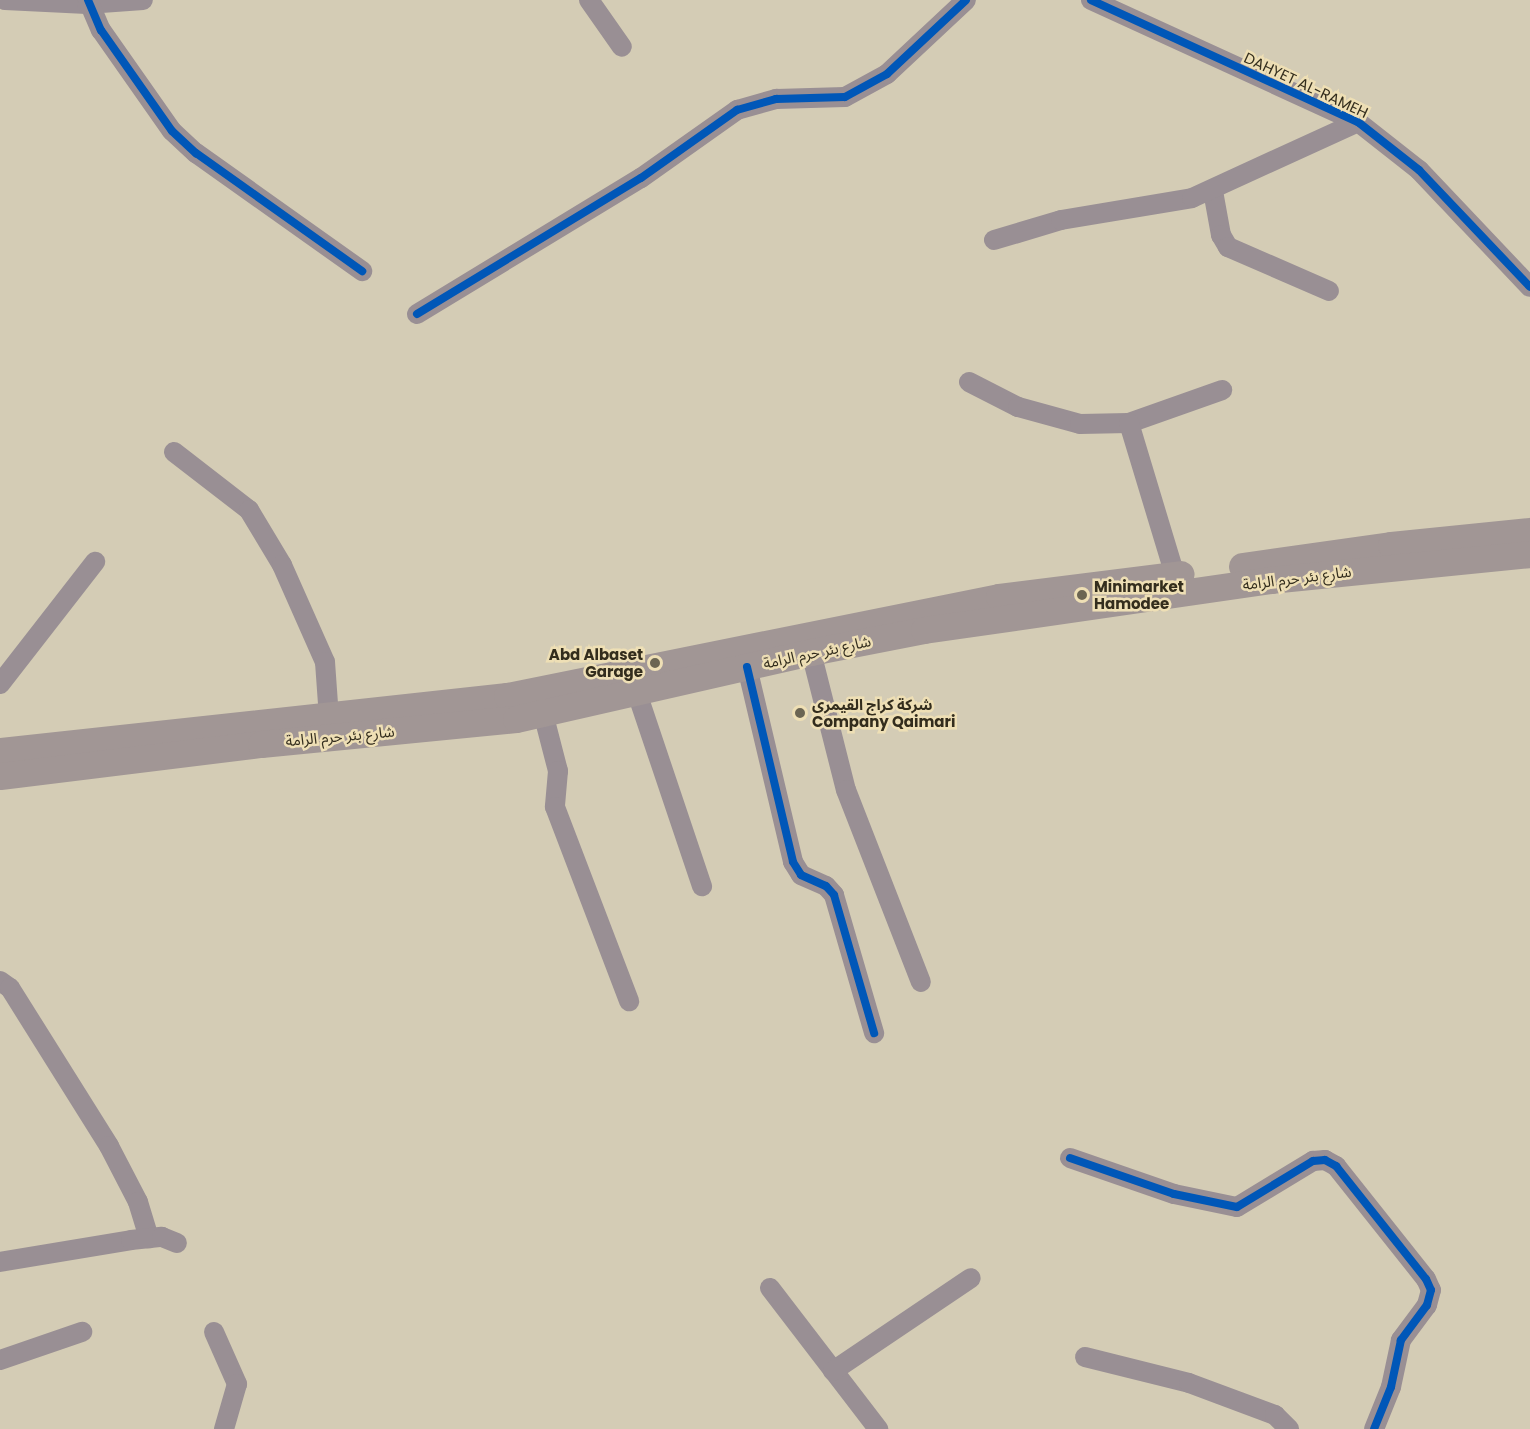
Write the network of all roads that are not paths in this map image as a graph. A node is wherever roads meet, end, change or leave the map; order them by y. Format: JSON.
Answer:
{"nodes":[{"id":1,"x":5,"y":0,"type":"edge"},
{"id":2,"x":143,"y":0,"type":"edge"},
{"id":3,"x":589,"y":0,"type":"edge"},
{"id":4,"x":966,"y":0,"type":"edge"},
{"id":5,"x":1091,"y":0,"type":"edge"},
{"id":6,"x":87,"y":2,"type":"edge"},
{"id":7,"x":622,"y":47,"type":"dead end"},
{"id":8,"x":1358,"y":122,"type":"junction"},
{"id":9,"x":1213,"y":191,"type":"junction"},
{"id":10,"x":994,"y":240,"type":"dead end"},
{"id":11,"x":362,"y":271,"type":"dead end"},
{"id":12,"x":1530,"y":287,"type":"edge"},
{"id":13,"x":1329,"y":291,"type":"dead end"},
{"id":14,"x":417,"y":314,"type":"dead end"},
{"id":15,"x":969,"y":381,"type":"dead end"},
{"id":16,"x":1222,"y":390,"type":"dead end"},
{"id":17,"x":1129,"y":423,"type":"junction"},
{"id":18,"x":174,"y":452,"type":"dead end"},
{"id":19,"x":1530,"y":531,"type":"edge"},
{"id":20,"x":1530,"y":554,"type":"edge"},
{"id":21,"x":95,"y":562,"type":"dead end"},
{"id":22,"x":1175,"y":575,"type":"junction"},
{"id":23,"x":810,"y":652,"type":"junction"},
{"id":24,"x":747,"y":667,"type":"junction"},
{"id":25,"x":0,"y":684,"type":"edge"},
{"id":26,"x":637,"y":693,"type":"junction"},
{"id":27,"x":543,"y":713,"type":"junction"},
{"id":28,"x":329,"y":718,"type":"junction"},
{"id":29,"x":0,"y":751,"type":"edge"},
{"id":30,"x":0,"y":776,"type":"edge"},
{"id":31,"x":702,"y":886,"type":"dead end"},
{"id":32,"x":0,"y":981,"type":"edge"},
{"id":33,"x":921,"y":982,"type":"dead end"},
{"id":34,"x":629,"y":1001,"type":"dead end"},
{"id":35,"x":874,"y":1033,"type":"dead end"},
{"id":36,"x":1070,"y":1158,"type":"dead end"},
{"id":37,"x":149,"y":1238,"type":"junction"},
{"id":38,"x":177,"y":1243,"type":"dead end"},
{"id":39,"x":0,"y":1262,"type":"edge"},
{"id":40,"x":971,"y":1278,"type":"dead end"},
{"id":41,"x":770,"y":1288,"type":"dead end"},
{"id":42,"x":82,"y":1332,"type":"dead end"},
{"id":43,"x":214,"y":1332,"type":"dead end"},
{"id":44,"x":1084,"y":1357,"type":"dead end"},
{"id":45,"x":0,"y":1360,"type":"edge"},
{"id":46,"x":833,"y":1371,"type":"junction"},
{"id":47,"x":224,"y":1429,"type":"edge"},
{"id":48,"x":878,"y":1429,"type":"edge"},
{"id":49,"x":1288,"y":1429,"type":"edge"},
{"id":50,"x":1374,"y":1429,"type":"edge"}],
"edges":[{"from":1,"to":6,"type":"street"},
{"from":2,"to":6,"type":"street"},
{"from":3,"to":7,"type":"street"},
{"from":4,"to":14,"type":"street"},
{"from":5,"to":8,"type":"street","name":"DAHYET AL-RAMEH"},
{"from":6,"to":11,"type":"street"},
{"from":8,"to":9,"type":"street"},
{"from":8,"to":12,"type":"street","name":"DAHYET AL-RAMEH"},
{"from":9,"to":10,"type":"street"},
{"from":9,"to":13,"type":"street"},
{"from":15,"to":17,"type":"street"},
{"from":16,"to":17,"type":"street"},
{"from":17,"to":22,"type":"street"},
{"from":18,"to":28,"type":"street"},
{"from":19,"to":22,"type":"main road","name":"شارع بئر حرم الرامة"},
{"from":20,"to":23,"type":"main road","name":"شارع بئر حرم الرامة"},
{"from":21,"to":25,"type":"street"},
{"from":22,"to":28,"type":"main road","name":"شارع بئر حرم الرامة"},
{"from":23,"to":24,"type":"main road","name":"شارع بئر حرم الرامة"},
{"from":23,"to":33,"type":"street"},
{"from":24,"to":26,"type":"main road","name":"شارع بئر حرم الرامة"},
{"from":24,"to":35,"type":"street"},
{"from":26,"to":27,"type":"main road","name":"شارع بئر حرم الرامة"},
{"from":26,"to":31,"type":"street"},
{"from":27,"to":30,"type":"main road","name":"شارع بئر حرم الرامة"},
{"from":27,"to":34,"type":"street"},
{"from":28,"to":29,"type":"main road","name":"شارع بئر حرم الرامة"},
{"from":32,"to":37,"type":"street"},
{"from":36,"to":50,"type":"street"},
{"from":37,"to":38,"type":"street"},
{"from":37,"to":39,"type":"street"},
{"from":40,"to":46,"type":"street"},
{"from":41,"to":46,"type":"street"},
{"from":42,"to":45,"type":"street"},
{"from":43,"to":47,"type":"street"},
{"from":44,"to":49,"type":"street"},
{"from":46,"to":48,"type":"street"}]}
